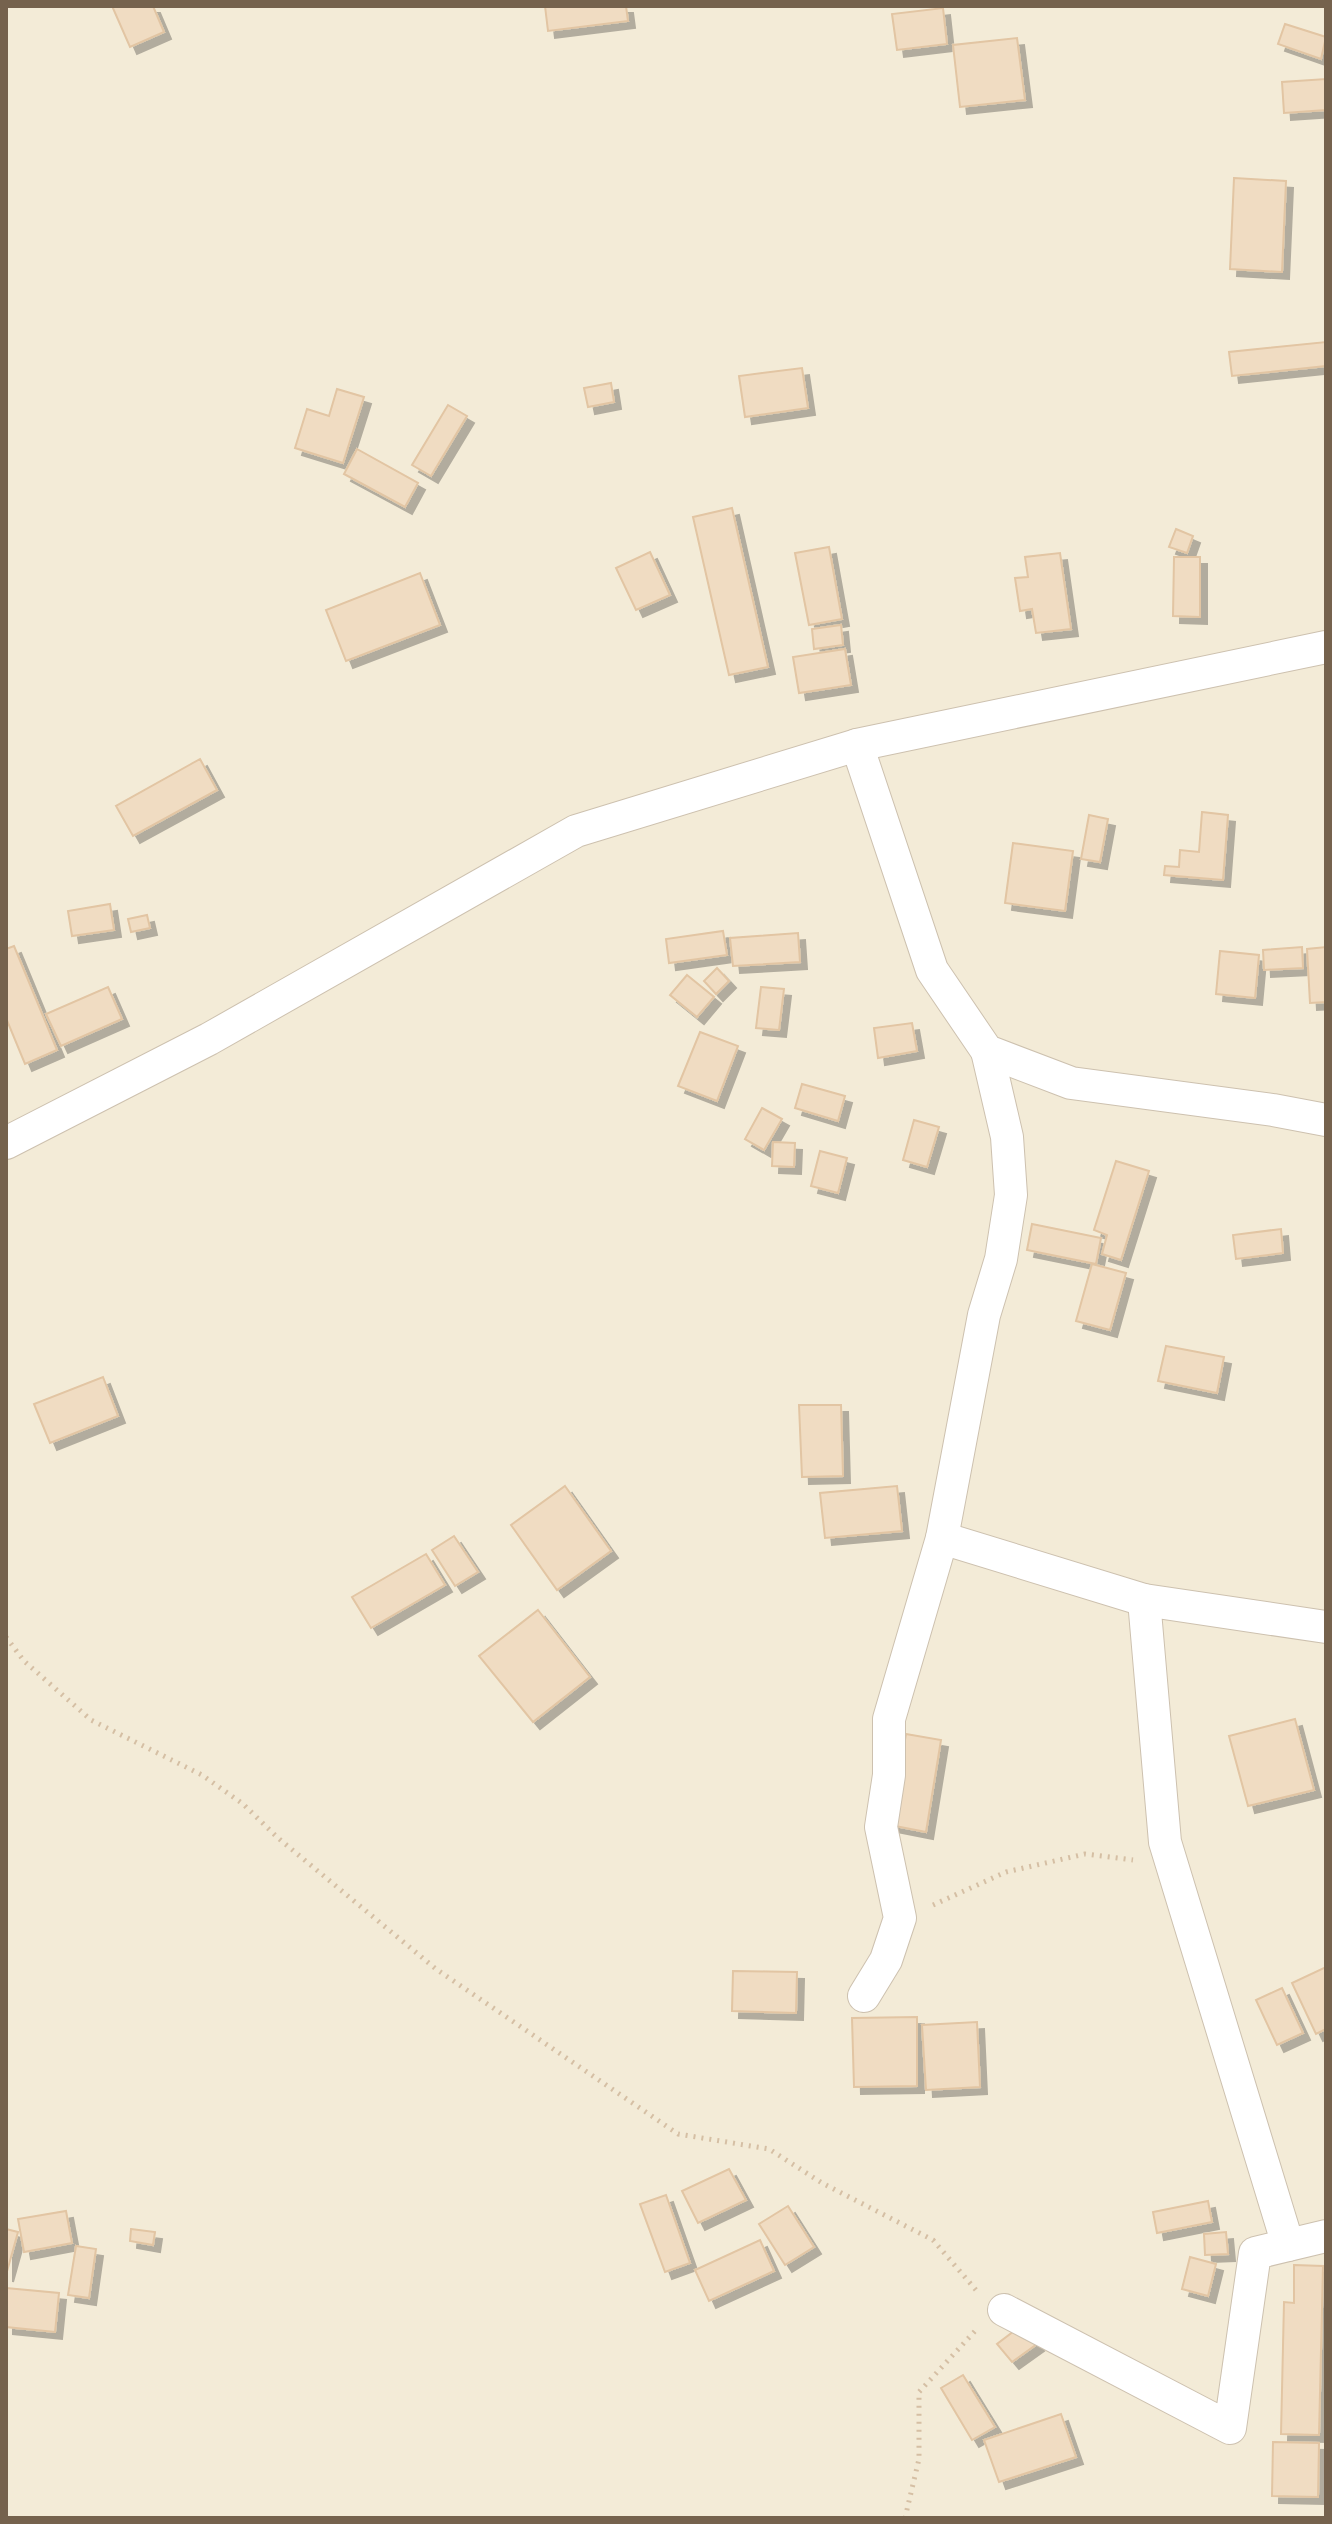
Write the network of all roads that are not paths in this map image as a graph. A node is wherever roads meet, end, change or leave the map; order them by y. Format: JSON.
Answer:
{"nodes":[{"id":1,"x":1326,"y":647,"type":"edge"},
{"id":2,"x":857,"y":745,"type":"junction"},
{"id":3,"x":987,"y":1051,"type":"junction"},
{"id":4,"x":1326,"y":1120,"type":"edge"},
{"id":5,"x":6,"y":1143,"type":"edge"},
{"id":6,"x":942,"y":1538,"type":"junction"},
{"id":7,"x":1144,"y":1600,"type":"junction"},
{"id":8,"x":1326,"y":1627,"type":"edge"},
{"id":9,"x":864,"y":1996,"type":"dead end"},
{"id":10,"x":1326,"y":2236,"type":"edge"},
{"id":11,"x":1288,"y":2245,"type":"junction"},
{"id":12,"x":1004,"y":2310,"type":"road end"}],
"edges":[{"from":1,"to":2,"type":"street"},
{"from":2,"to":3,"type":"street"},
{"from":2,"to":5,"type":"street"},
{"from":3,"to":4,"type":"street"},
{"from":3,"to":6,"type":"street"},
{"from":6,"to":7,"type":"street"},
{"from":6,"to":9,"type":"street"},
{"from":7,"to":8,"type":"street"},
{"from":7,"to":11,"type":"street"},
{"from":10,"to":11,"type":"street"},
{"from":11,"to":12,"type":"street"}]}
